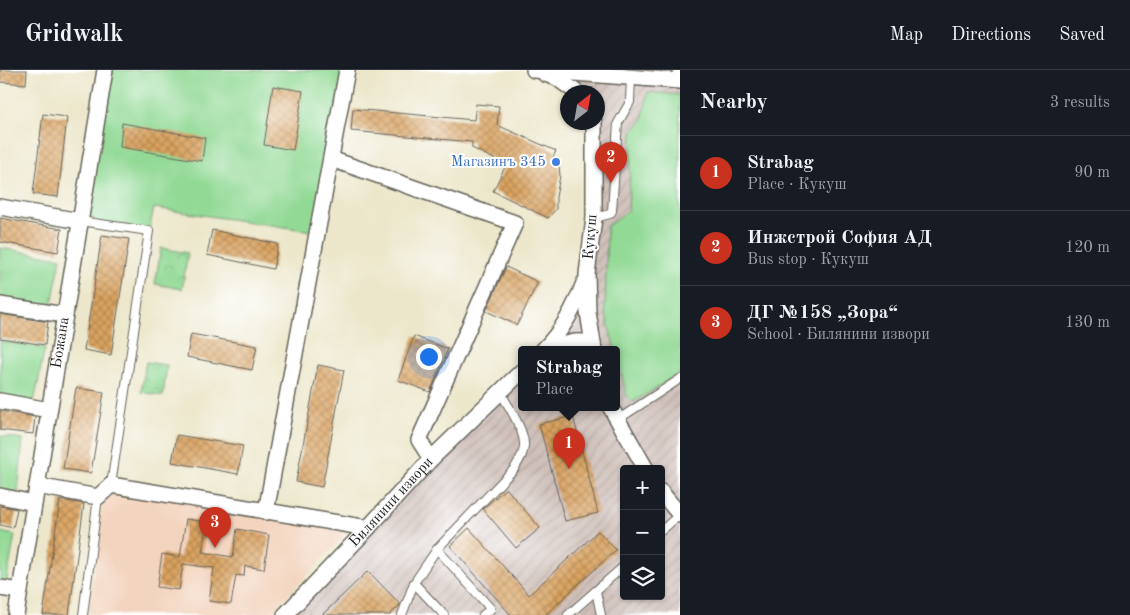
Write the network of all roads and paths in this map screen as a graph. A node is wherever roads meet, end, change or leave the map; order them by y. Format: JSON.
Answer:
{"nodes":[{"id":1,"x":105,"y":70,"type":"edge"},
{"id":2,"x":347,"y":70,"type":"edge"},
{"id":3,"x":533,"y":70,"type":"edge"},
{"id":4,"x":631,"y":77,"type":"junction"},
{"id":5,"x":677,"y":77,"type":"edge"},
{"id":6,"x":566,"y":85,"type":"edge"},
{"id":7,"x":594,"y":130,"type":"edge"},
{"id":8,"x":331,"y":159,"type":"junction"},
{"id":9,"x":0,"y":207,"type":"edge"},
{"id":10,"x":594,"y":218,"type":"junction"},
{"id":11,"x":80,"y":221,"type":"junction"},
{"id":12,"x":587,"y":274,"type":"junction"},
{"id":13,"x":0,"y":305,"type":"edge"},
{"id":14,"x":65,"y":315,"type":"junction"},
{"id":15,"x":546,"y":346,"type":"edge"},
{"id":16,"x":562,"y":346,"type":"edge"},
{"id":17,"x":592,"y":346,"type":"edge"},
{"id":18,"x":594,"y":346,"type":"edge"},
{"id":19,"x":518,"y":374,"type":"edge"},
{"id":20,"x":680,"y":379,"type":"edge"},
{"id":21,"x":518,"y":387,"type":"edge"},
{"id":22,"x":500,"y":391,"type":"junction"},
{"id":23,"x":0,"y":401,"type":"edge"},
{"id":24,"x":620,"y":408,"type":"edge"},
{"id":25,"x":50,"y":410,"type":"junction"},
{"id":26,"x":612,"y":412,"type":"edge"},
{"id":27,"x":431,"y":459,"type":"junction"},
{"id":28,"x":644,"y":465,"type":"edge"},
{"id":29,"x":111,"y":485,"type":"junction"},
{"id":30,"x":37,"y":486,"type":"junction"},
{"id":31,"x":0,"y":496,"type":"edge"},
{"id":32,"x":98,"y":497,"type":"junction"},
{"id":33,"x":665,"y":497,"type":"edge"},
{"id":34,"x":34,"y":503,"type":"junction"},
{"id":35,"x":266,"y":512,"type":"junction"},
{"id":36,"x":680,"y":515,"type":"edge"},
{"id":37,"x":368,"y":528,"type":"junction"},
{"id":38,"x":665,"y":528,"type":"edge"},
{"id":39,"x":437,"y":549,"type":"junction"},
{"id":40,"x":620,"y":570,"type":"edge"},
{"id":41,"x":414,"y":583,"type":"junction"},
{"id":42,"x":0,"y":588,"type":"edge"},
{"id":43,"x":20,"y":591,"type":"junction"},
{"id":44,"x":596,"y":591,"type":"junction"},
{"id":45,"x":16,"y":615,"type":"edge"},
{"id":46,"x":83,"y":615,"type":"edge"},
{"id":47,"x":285,"y":615,"type":"edge"},
{"id":48,"x":402,"y":615,"type":"edge"},
{"id":49,"x":444,"y":615,"type":"edge"},
{"id":50,"x":483,"y":615,"type":"edge"},
{"id":51,"x":568,"y":615,"type":"edge"},
{"id":52,"x":601,"y":615,"type":"edge"}],
"edges":[{"from":1,"to":11,"type":"street","name":"Божана"},
{"from":2,"to":8,"type":"street"},
{"from":3,"to":4,"type":"street"},
{"from":3,"to":6,"type":"street"},
{"from":4,"to":5,"type":"street"},
{"from":4,"to":10,"type":"lane"},
{"from":7,"to":10,"type":"street","name":"Кукуш"},
{"from":8,"to":27,"type":"street"},
{"from":8,"to":35,"type":"street"},
{"from":9,"to":11,"type":"street"},
{"from":10,"to":12,"type":"street","name":"Кукуш"},
{"from":11,"to":14,"type":"street","name":"Божана"},
{"from":11,"to":29,"type":"lane"},
{"from":12,"to":15,"type":"street"},
{"from":12,"to":18,"type":"street","name":"Кукуш"},
{"from":13,"to":14,"type":"street"},
{"from":14,"to":25,"type":"street","name":"Божана"},
{"from":16,"to":17,"type":"street"},
{"from":19,"to":22,"type":"street","name":"Билянини извори"},
{"from":20,"to":24,"type":"lane"},
{"from":21,"to":22,"type":"street"},
{"from":22,"to":27,"type":"street","name":"Билянини извори"},
{"from":22,"to":39,"type":"lane"},
{"from":23,"to":25,"type":"street"},
{"from":25,"to":30,"type":"street","name":"Божана"},
{"from":26,"to":28,"type":"street"},
{"from":27,"to":37,"type":"street","name":"Билянини извори"},
{"from":29,"to":32,"type":"street"},
{"from":29,"to":35,"type":"street"},
{"from":30,"to":32,"type":"street"},
{"from":30,"to":34,"type":"street","name":"Божана"},
{"from":31,"to":34,"type":"street"},
{"from":32,"to":46,"type":"lane"},
{"from":33,"to":36,"type":"street"},
{"from":34,"to":43,"type":"street","name":"Божана"},
{"from":35,"to":37,"type":"street"},
{"from":36,"to":38,"type":"lane"},
{"from":37,"to":47,"type":"street","name":"Билянини извори"},
{"from":39,"to":41,"type":"lane"},
{"from":39,"to":50,"type":"lane"},
{"from":40,"to":44,"type":"lane"},
{"from":41,"to":48,"type":"lane"},
{"from":41,"to":49,"type":"lane"},
{"from":42,"to":43,"type":"street"},
{"from":43,"to":45,"type":"street","name":"Божана"},
{"from":44,"to":51,"type":"lane"},
{"from":44,"to":52,"type":"lane"}]}
